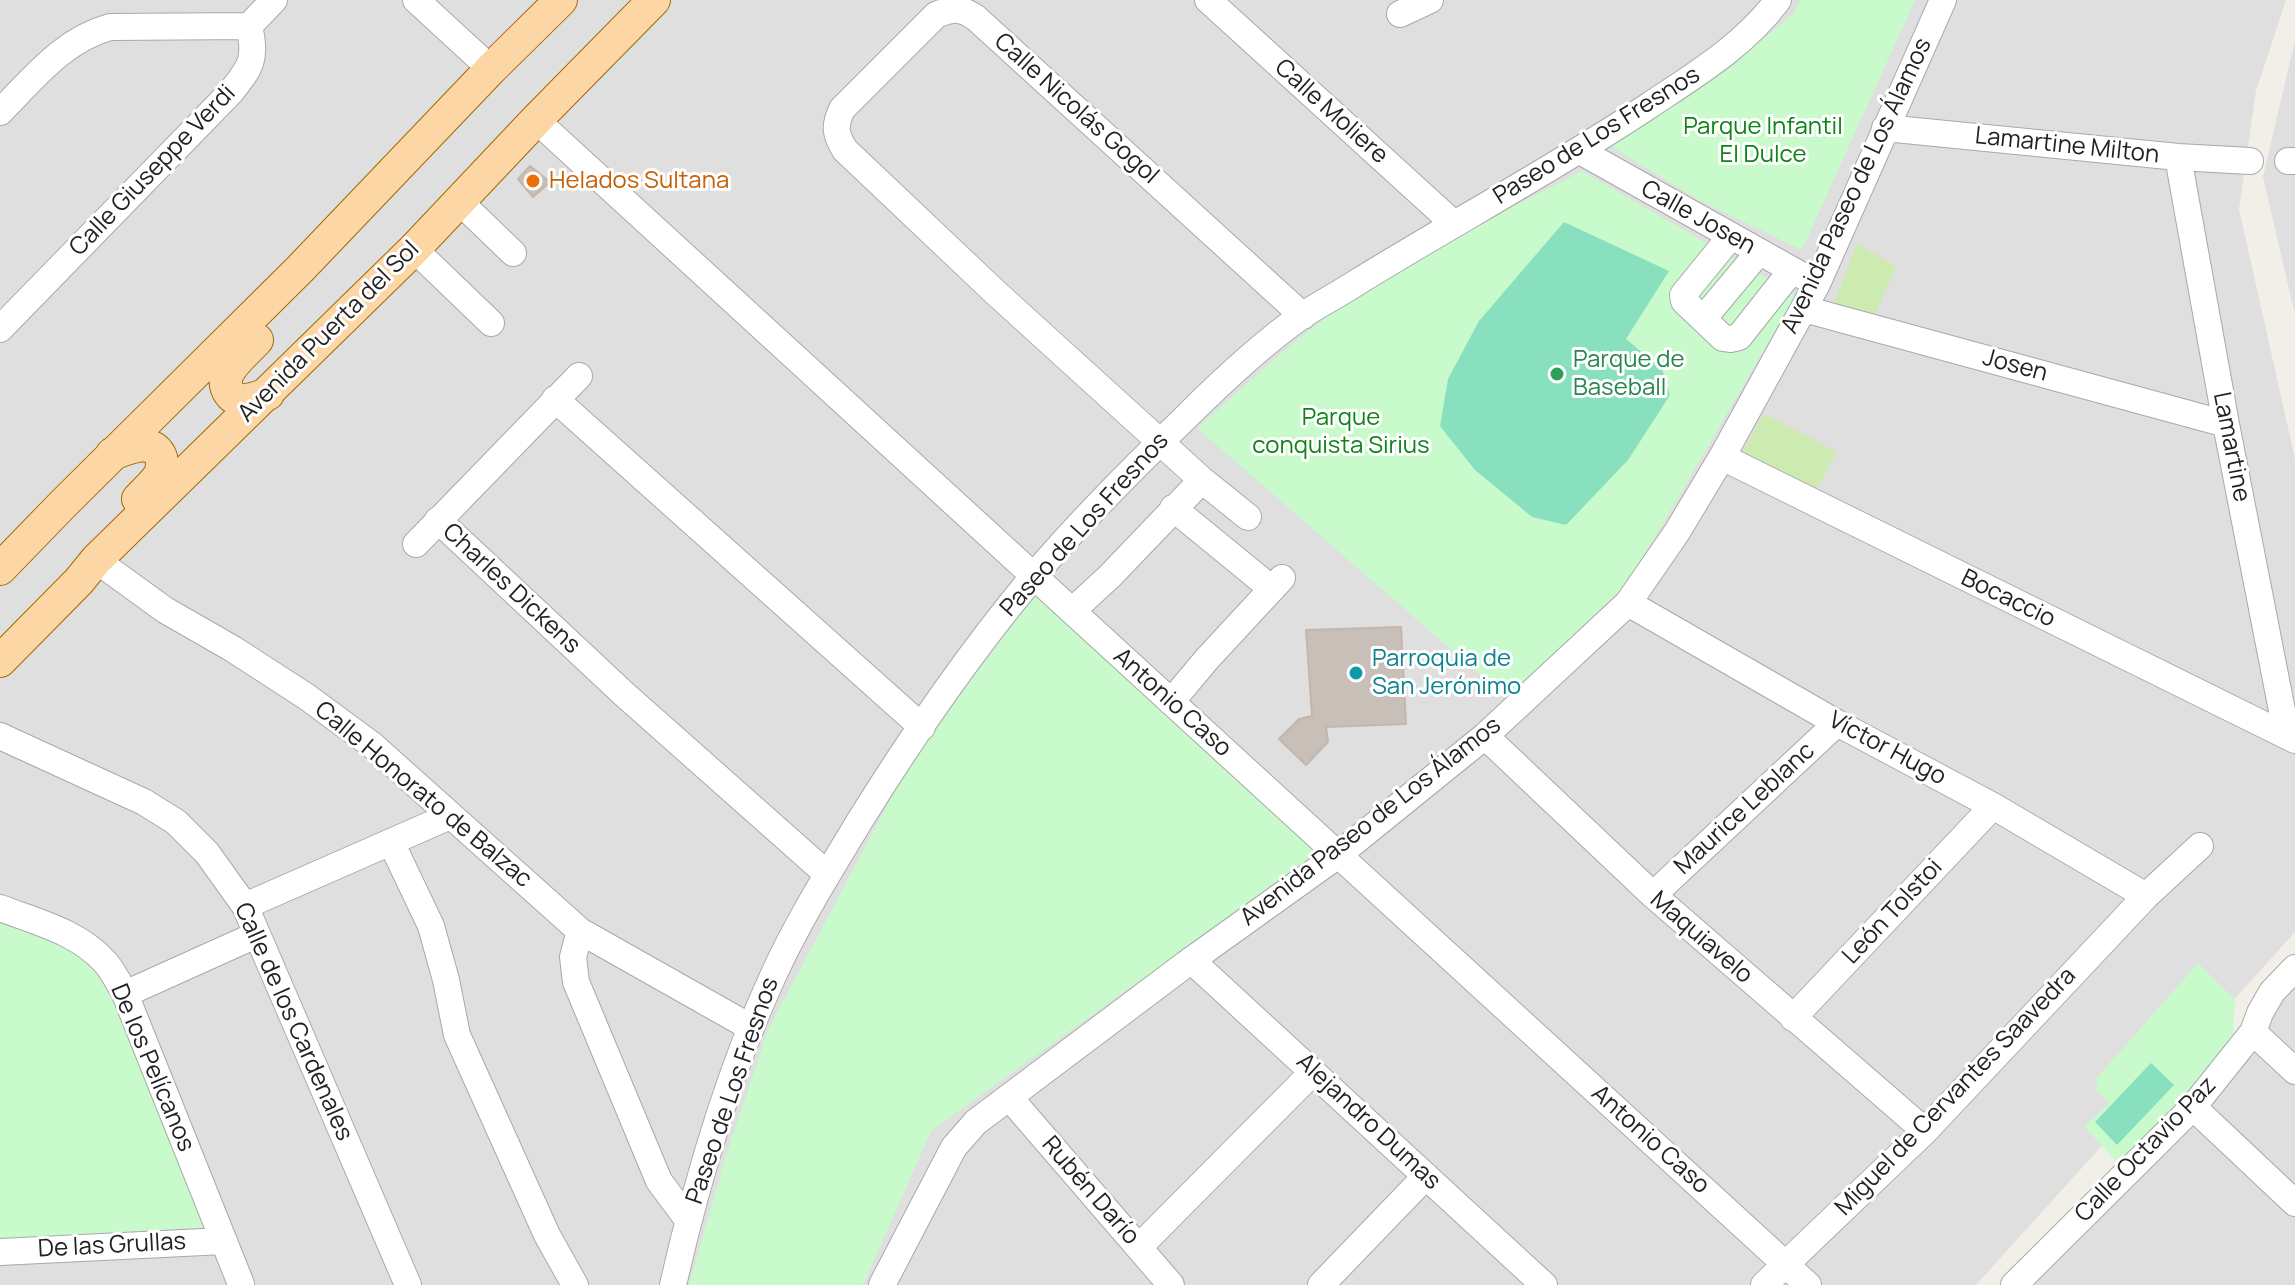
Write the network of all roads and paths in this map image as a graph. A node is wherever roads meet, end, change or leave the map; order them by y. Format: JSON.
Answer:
{"nodes":[{"id":1,"x":274,"y":0,"type":"edge"},
{"id":2,"x":416,"y":0,"type":"edge"},
{"id":3,"x":561,"y":0,"type":"edge"},
{"id":4,"x":654,"y":0,"type":"edge"},
{"id":5,"x":1208,"y":0,"type":"edge"},
{"id":6,"x":1430,"y":0,"type":"edge"},
{"id":7,"x":1778,"y":0,"type":"edge"},
{"id":8,"x":1943,"y":0,"type":"edge"},
{"id":9,"x":1400,"y":14,"type":"dead end"},
{"id":10,"x":249,"y":26,"type":"junction"},
{"id":11,"x":491,"y":69,"type":"junction"},
{"id":12,"x":0,"y":112,"type":"edge"},
{"id":13,"x":536,"y":120,"type":"junction"},
{"id":14,"x":1885,"y":128,"type":"junction"},
{"id":15,"x":1580,"y":151,"type":"junction"},
{"id":16,"x":2178,"y":157,"type":"junction"},
{"id":17,"x":2250,"y":161,"type":"dead end"},
{"id":18,"x":459,"y":201,"type":"junction"},
{"id":19,"x":1453,"y":223,"type":"junction"},
{"id":20,"x":1731,"y":236,"type":"junction"},
{"id":21,"x":414,"y":249,"type":"junction"},
{"id":22,"x":1759,"y":252,"type":"junction"},
{"id":23,"x":513,"y":253,"type":"dead end"},
{"id":24,"x":300,"y":269,"type":"junction"},
{"id":25,"x":1792,"y":270,"type":"junction"},
{"id":26,"x":1817,"y":284,"type":"junction"},
{"id":27,"x":1804,"y":309,"type":"junction"},
{"id":28,"x":1303,"y":316,"type":"junction"},
{"id":29,"x":1703,"y":319,"type":"junction"},
{"id":30,"x":491,"y":323,"type":"dead end"},
{"id":31,"x":0,"y":329,"type":"edge"},
{"id":32,"x":579,"y":376,"type":"dead end"},
{"id":33,"x":268,"y":394,"type":"junction"},
{"id":34,"x":555,"y":399,"type":"junction"},
{"id":35,"x":2226,"y":424,"type":"junction"},
{"id":36,"x":1159,"y":441,"type":"junction"},
{"id":37,"x":112,"y":454,"type":"junction"},
{"id":38,"x":1722,"y":457,"type":"junction"},
{"id":39,"x":1202,"y":480,"type":"junction"},
{"id":40,"x":1173,"y":508,"type":"junction"},
{"id":41,"x":1248,"y":517,"type":"dead end"},
{"id":42,"x":438,"y":520,"type":"junction"},
{"id":43,"x":416,"y":544,"type":"dead end"},
{"id":44,"x":96,"y":560,"type":"junction"},
{"id":45,"x":2,"y":563,"type":"edge"},
{"id":46,"x":1034,"y":576,"type":"junction"},
{"id":47,"x":1628,"y":603,"type":"junction"},
{"id":48,"x":1072,"y":611,"type":"junction"},
{"id":49,"x":0,"y":661,"type":"edge"},
{"id":50,"x":1171,"y":702,"type":"junction"},
{"id":51,"x":1837,"y":723,"type":"junction"},
{"id":52,"x":922,"y":727,"type":"junction"},
{"id":53,"x":0,"y":736,"type":"edge"},
{"id":54,"x":1485,"y":736,"type":"junction"},
{"id":55,"x":2291,"y":738,"type":"edge"},
{"id":56,"x":1993,"y":806,"type":"junction"},
{"id":57,"x":450,"y":816,"type":"junction"},
{"id":58,"x":391,"y":842,"type":"junction"},
{"id":59,"x":2200,"y":846,"type":"dead end"},
{"id":60,"x":1338,"y":855,"type":"junction"},
{"id":61,"x":827,"y":874,"type":"junction"},
{"id":62,"x":1653,"y":895,"type":"junction"},
{"id":63,"x":2146,"y":896,"type":"junction"},
{"id":64,"x":245,"y":906,"type":"junction"},
{"id":65,"x":0,"y":908,"type":"edge"},
{"id":66,"x":580,"y":931,"type":"junction"},
{"id":67,"x":256,"y":935,"type":"junction"},
{"id":68,"x":1191,"y":960,"type":"junction"},
{"id":69,"x":2295,"y":968,"type":"edge"},
{"id":70,"x":125,"y":994,"type":"junction"},
{"id":71,"x":1793,"y":1018,"type":"junction"},
{"id":72,"x":750,"y":1027,"type":"junction"},
{"id":73,"x":2253,"y":1032,"type":"junction"},
{"id":74,"x":2295,"y":1071,"type":"edge"},
{"id":75,"x":1313,"y":1072,"type":"junction"},
{"id":76,"x":1009,"y":1097,"type":"junction"},
{"id":77,"x":2193,"y":1107,"type":"junction"},
{"id":78,"x":1925,"y":1131,"type":"junction"},
{"id":79,"x":1426,"y":1176,"type":"junction"},
{"id":80,"x":2295,"y":1203,"type":"edge"},
{"id":81,"x":688,"y":1220,"type":"junction"},
{"id":82,"x":224,"y":1241,"type":"junction"},
{"id":83,"x":1139,"y":1247,"type":"junction"},
{"id":84,"x":0,"y":1252,"type":"edge"},
{"id":85,"x":1785,"y":1264,"type":"junction"},
{"id":86,"x":241,"y":1284,"type":"edge"},
{"id":87,"x":885,"y":1284,"type":"edge"},
{"id":88,"x":408,"y":1285,"type":"edge"},
{"id":89,"x":575,"y":1285,"type":"edge"},
{"id":90,"x":673,"y":1285,"type":"edge"},
{"id":91,"x":1171,"y":1285,"type":"edge"},
{"id":92,"x":1321,"y":1285,"type":"edge"},
{"id":93,"x":1544,"y":1285,"type":"edge"},
{"id":94,"x":1764,"y":1285,"type":"edge"},
{"id":95,"x":1808,"y":1285,"type":"edge"},
{"id":96,"x":2014,"y":1285,"type":"edge"}],
"edges":[{"from":1,"to":10,"type":"street"},
{"from":2,"to":11,"type":"street"},
{"from":3,"to":11,"type":"main road"},
{"from":4,"to":13,"type":"main road","name":"Avenida Puerta del Sol"},
{"from":5,"to":19,"type":"street","name":"Calle Moliere"},
{"from":6,"to":9,"type":"street"},
{"from":7,"to":15,"type":"street","name":"Paseo de Los Fresnos"},
{"from":8,"to":14,"type":"street","name":"Avenida Paseo de Los Álamos"},
{"from":10,"to":12,"type":"street"},
{"from":10,"to":31,"type":"street","name":"Calle Giuseppe Verdi"},
{"from":11,"to":24,"type":"main road"},
{"from":13,"to":18,"type":"main road","name":"Avenida Puerta del Sol"},
{"from":13,"to":46,"type":"street","name":"Antonio Caso"},
{"from":14,"to":16,"type":"street","name":"Lamartine Milton"},
{"from":14,"to":26,"type":"street","name":"Avenida Paseo de Los Álamos"},
{"from":15,"to":19,"type":"street","name":"Paseo de Los Fresnos"},
{"from":15,"to":20,"type":"street","name":"Calle Josen"},
{"from":16,"to":17,"type":"street","name":"Lamartine Milton"},
{"from":16,"to":35,"type":"street","name":"Lamartine"},
{"from":18,"to":21,"type":"main road","name":"Avenida Puerta del Sol"},
{"from":18,"to":23,"type":"street"},
{"from":19,"to":28,"type":"street","name":"Paseo de Los Fresnos"},
{"from":20,"to":22,"type":"street","name":"Calle Josen"},
{"from":20,"to":29,"type":"street"},
{"from":21,"to":30,"type":"street"},
{"from":21,"to":33,"type":"main road","name":"Avenida Puerta del Sol"},
{"from":22,"to":25,"type":"street","name":"Calle Josen"},
{"from":22,"to":29,"type":"street"},
{"from":24,"to":33,"type":"main road"},
{"from":24,"to":37,"type":"main road"},
{"from":25,"to":26,"type":"street","name":"Calle Josen"},
{"from":25,"to":29,"type":"street"},
{"from":26,"to":27,"type":"street","name":"Avenida Paseo de Los Álamos"},
{"from":27,"to":35,"type":"street","name":"Josen"},
{"from":27,"to":38,"type":"street","name":"Avenida Paseo de Los Álamos"},
{"from":28,"to":36,"type":"street","name":"Paseo de Los Fresnos"},
{"from":28,"to":36,"type":"street","name":"Calle Nicolás Gogol"},
{"from":32,"to":34,"type":"street","name":"Charles Dickens"},
{"from":33,"to":44,"type":"main road","name":"Avenida Puerta del Sol"},
{"from":34,"to":42,"type":"street","name":"Charles Dickens"},
{"from":34,"to":52,"type":"street"},
{"from":35,"to":55,"type":"street","name":"Lamartine"},
{"from":36,"to":39,"type":"street"},
{"from":36,"to":46,"type":"street","name":"Paseo de Los Fresnos"},
{"from":37,"to":44,"type":"main road"},
{"from":37,"to":45,"type":"main road"},
{"from":38,"to":47,"type":"street","name":"Avenida Paseo de Los Álamos"},
{"from":38,"to":55,"type":"street","name":"Bocaccio"},
{"from":39,"to":40,"type":"street"},
{"from":39,"to":41,"type":"street"},
{"from":40,"to":48,"type":"street"},
{"from":40,"to":50,"type":"street"},
{"from":42,"to":43,"type":"street"},
{"from":42,"to":61,"type":"street","name":"Charles Dickens"},
{"from":44,"to":49,"type":"main road","name":"Avenida Puerta del Sol"},
{"from":44,"to":57,"type":"street","name":"Calle Honorato de Balzac"},
{"from":46,"to":48,"type":"street","name":"Antonio Caso"},
{"from":46,"to":52,"type":"street","name":"Paseo de Los Fresnos"},
{"from":47,"to":51,"type":"street","name":"Víctor Hugo"},
{"from":47,"to":54,"type":"street","name":"Avenida Paseo de Los Álamos"},
{"from":48,"to":50,"type":"street","name":"Antonio Caso"},
{"from":50,"to":60,"type":"street","name":"Antonio Caso"},
{"from":51,"to":56,"type":"street","name":"Víctor Hugo"},
{"from":51,"to":62,"type":"street","name":"Maurice Leblanc"},
{"from":52,"to":61,"type":"street","name":"Paseo de Los Fresnos"},
{"from":53,"to":64,"type":"street","name":"Calle de los Cardenales"},
{"from":54,"to":60,"type":"street","name":"Avenida Paseo de Los Álamos"},
{"from":54,"to":62,"type":"street","name":"Maquiavelo"},
{"from":56,"to":63,"type":"street","name":"Víctor Hugo"},
{"from":56,"to":71,"type":"street","name":"León Tolstoi"},
{"from":57,"to":58,"type":"street"},
{"from":57,"to":66,"type":"street","name":"Calle Honorato de Balzac"},
{"from":58,"to":64,"type":"street"},
{"from":58,"to":89,"type":"street"},
{"from":59,"to":63,"type":"street","name":"Miguel de Cervantes Saavedra"},
{"from":60,"to":68,"type":"street","name":"Avenida Paseo de Los Álamos"},
{"from":60,"to":85,"type":"street","name":"Antonio Caso"},
{"from":61,"to":72,"type":"street","name":"Paseo de Los Fresnos"},
{"from":62,"to":71,"type":"street","name":"Maquiavelo"},
{"from":63,"to":78,"type":"street","name":"Miguel de Cervantes Saavedra"},
{"from":64,"to":67,"type":"street","name":"Calle de los Cardenales"},
{"from":65,"to":70,"type":"street","name":"De los Pelícanos"},
{"from":66,"to":72,"type":"street","name":"Calle Honorato de Balzac"},
{"from":66,"to":81,"type":"street"},
{"from":67,"to":70,"type":"street"},
{"from":67,"to":88,"type":"street","name":"Calle de los Cardenales"},
{"from":68,"to":75,"type":"street","name":"Alejandro Dumas"},
{"from":68,"to":76,"type":"street","name":"Avenida Paseo de Los Álamos"},
{"from":69,"to":73,"type":"street","name":"Calle Octavio Paz"},
{"from":70,"to":82,"type":"street","name":"De los Pelícanos"},
{"from":71,"to":78,"type":"street","name":"Maquiavelo"},
{"from":72,"to":81,"type":"street","name":"Paseo de Los Fresnos"},
{"from":73,"to":74,"type":"street"},
{"from":73,"to":77,"type":"street","name":"Calle Octavio Paz"},
{"from":75,"to":79,"type":"street","name":"Alejandro Dumas"},
{"from":75,"to":83,"type":"street"},
{"from":76,"to":83,"type":"street","name":"Rubén Darío"},
{"from":76,"to":87,"type":"street","name":"Avenida Paseo de Los Álamos"},
{"from":77,"to":80,"type":"street"},
{"from":77,"to":96,"type":"street","name":"Calle Octavio Paz"},
{"from":78,"to":85,"type":"street","name":"Miguel de Cervantes Saavedra"},
{"from":79,"to":92,"type":"street"},
{"from":79,"to":93,"type":"street","name":"Alejandro Dumas"},
{"from":81,"to":90,"type":"street","name":"Paseo de Los Fresnos"},
{"from":82,"to":84,"type":"street","name":"De las Grullas"},
{"from":82,"to":86,"type":"street","name":"De los Pelícanos"},
{"from":83,"to":91,"type":"street","name":"Rubén Darío"},
{"from":85,"to":94,"type":"street","name":"Miguel de Cervantes Saavedra"},
{"from":85,"to":95,"type":"street","name":"Antonio Caso"}]}
